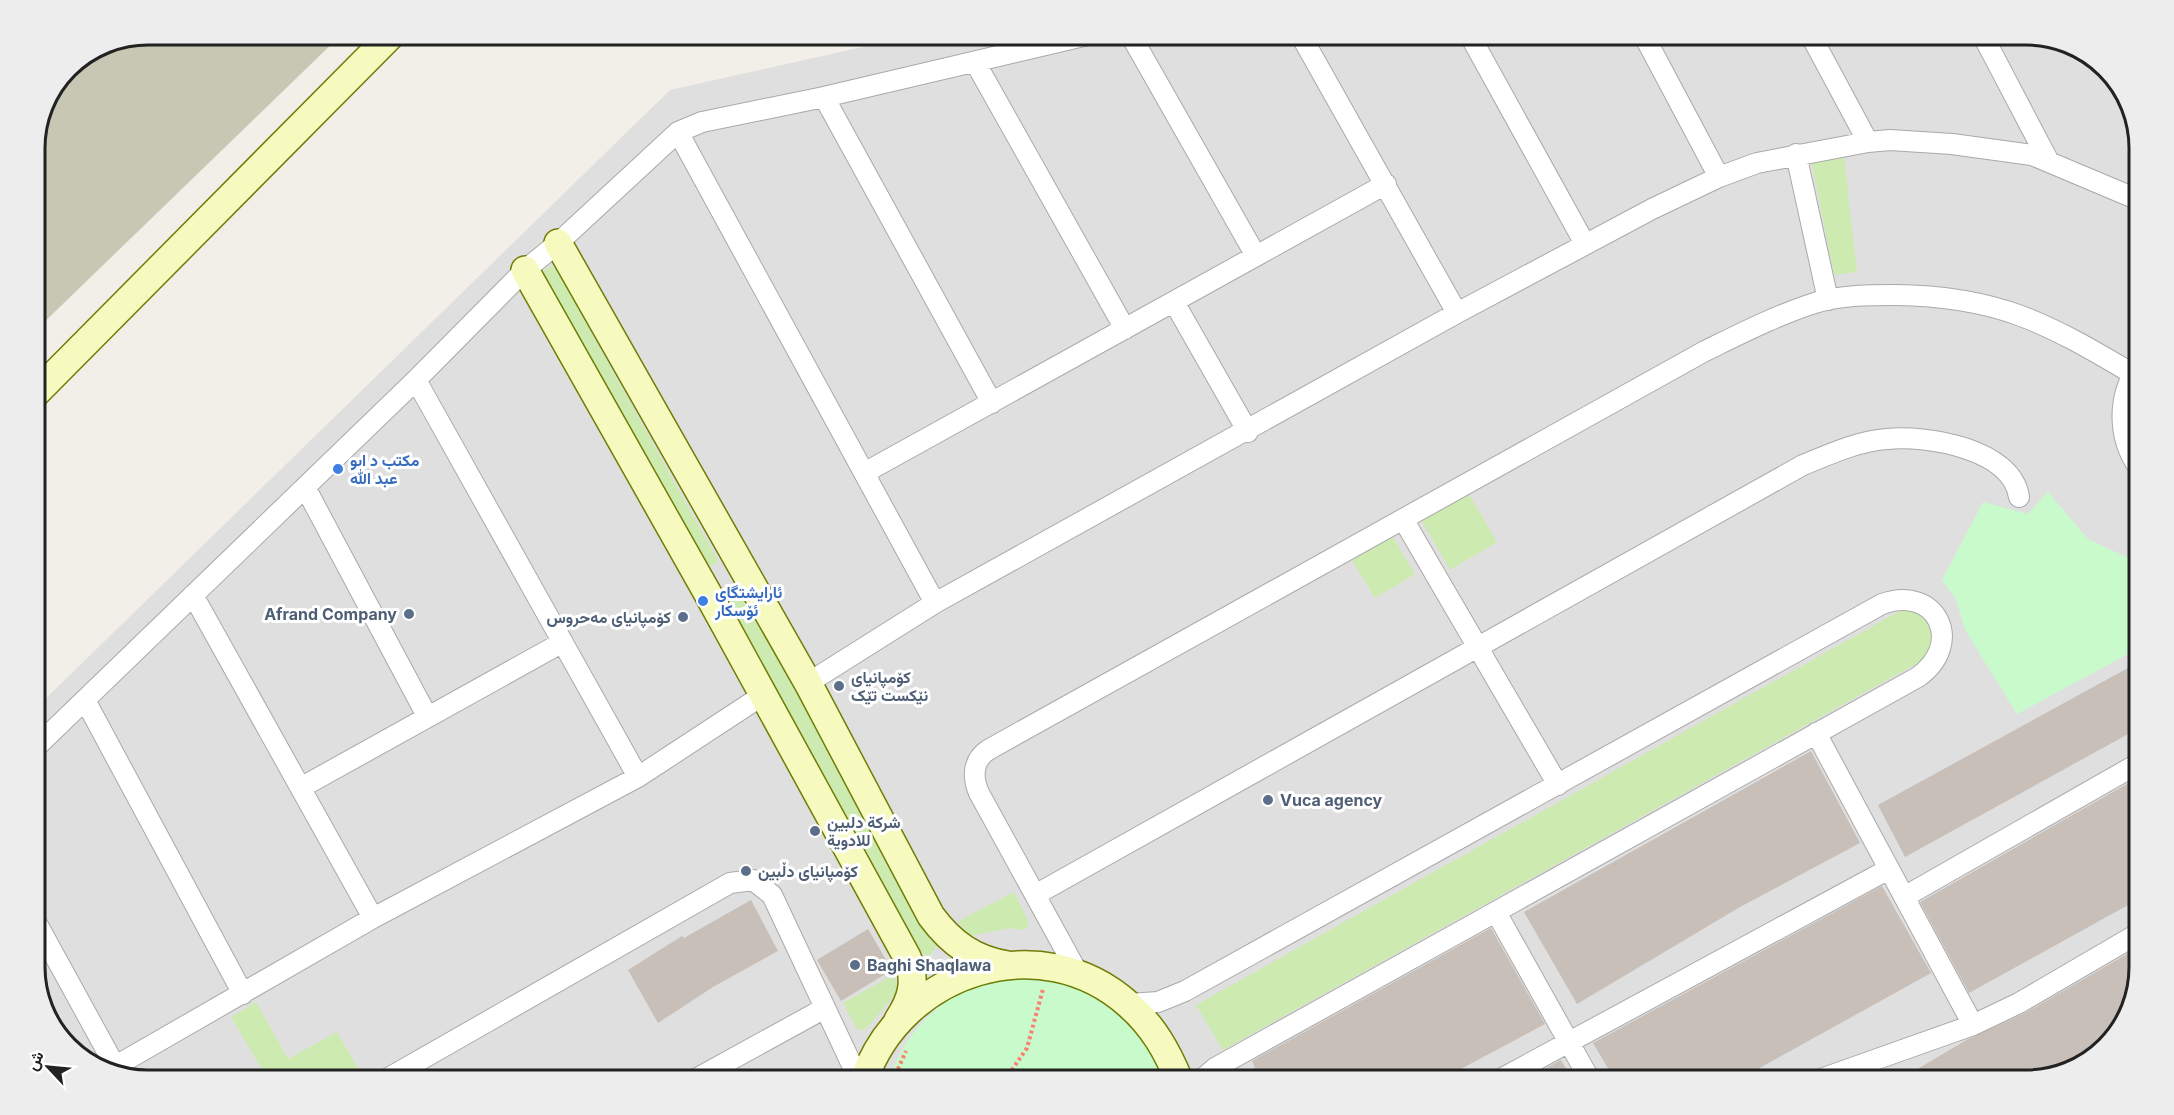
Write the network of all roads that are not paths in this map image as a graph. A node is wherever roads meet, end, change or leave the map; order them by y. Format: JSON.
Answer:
{"nodes":[{"id":1,"x":373,"y":45,"type":"edge"},
{"id":2,"x":1046,"y":45,"type":"edge"},
{"id":3,"x":1136,"y":45,"type":"edge"},
{"id":4,"x":1306,"y":45,"type":"edge"},
{"id":5,"x":1475,"y":45,"type":"edge"},
{"id":6,"x":1649,"y":45,"type":"edge"},
{"id":7,"x":1816,"y":45,"type":"edge"},
{"id":8,"x":1988,"y":45,"type":"edge"},
{"id":9,"x":975,"y":62,"type":"junction"},
{"id":10,"x":824,"y":97,"type":"junction"},
{"id":11,"x":678,"y":132,"type":"junction"},
{"id":12,"x":1868,"y":142,"type":"junction"},
{"id":13,"x":1796,"y":154,"type":"junction"},
{"id":14,"x":2048,"y":160,"type":"junction"},
{"id":15,"x":1719,"y":177,"type":"junction"},
{"id":16,"x":1386,"y":184,"type":"junction"},
{"id":17,"x":2129,"y":196,"type":"edge"},
{"id":18,"x":558,"y":243,"type":"junction"},
{"id":19,"x":1585,"y":244,"type":"junction"},
{"id":20,"x":1256,"y":256,"type":"junction"},
{"id":21,"x":525,"y":270,"type":"junction"},
{"id":22,"x":1828,"y":300,"type":"junction"},
{"id":23,"x":1174,"y":302,"type":"junction"},
{"id":24,"x":1457,"y":313,"type":"junction"},
{"id":25,"x":1125,"y":329,"type":"junction"},
{"id":26,"x":2129,"y":366,"type":"edge"},
{"id":27,"x":416,"y":380,"type":"junction"},
{"id":28,"x":45,"y":384,"type":"edge"},
{"id":29,"x":2129,"y":385,"type":"edge"},
{"id":30,"x":992,"y":403,"type":"junction"},
{"id":31,"x":1248,"y":432,"type":"junction"},
{"id":32,"x":2129,"y":449,"type":"edge"},
{"id":33,"x":864,"y":473,"type":"junction"},
{"id":34,"x":304,"y":487,"type":"junction"},
{"id":35,"x":2019,"y":497,"type":"dead end"},
{"id":36,"x":1403,"y":519,"type":"junction"},
{"id":37,"x":745,"y":573,"type":"junction"},
{"id":38,"x":708,"y":594,"type":"junction"},
{"id":39,"x":193,"y":595,"type":"junction"},
{"id":40,"x":935,"y":603,"type":"junction"},
{"id":41,"x":563,"y":642,"type":"junction"},
{"id":42,"x":1478,"y":646,"type":"junction"},
{"id":43,"x":808,"y":683,"type":"junction"},
{"id":44,"x":763,"y":695,"type":"junction"},
{"id":45,"x":84,"y":700,"type":"junction"},
{"id":46,"x":427,"y":716,"type":"junction"},
{"id":47,"x":1816,"y":733,"type":"junction"},
{"id":48,"x":45,"y":738,"type":"edge"},
{"id":49,"x":2129,"y":769,"type":"edge"},
{"id":50,"x":638,"y":777,"type":"junction"},
{"id":51,"x":1558,"y":785,"type":"junction"},
{"id":52,"x":302,"y":787,"type":"junction"},
{"id":53,"x":1889,"y":869,"type":"junction"},
{"id":54,"x":1035,"y":895,"type":"junction"},
{"id":55,"x":1904,"y":897,"type":"junction"},
{"id":56,"x":1496,"y":912,"type":"junction"},
{"id":57,"x":373,"y":918,"type":"junction"},
{"id":58,"x":2129,"y":939,"type":"edge"},
{"id":59,"x":45,"y":940,"type":"edge"},
{"id":60,"x":1008,"y":965,"type":"junction"},
{"id":61,"x":1079,"y":975,"type":"junction"},
{"id":62,"x":243,"y":994,"type":"junction"},
{"id":63,"x":1129,"y":1004,"type":"junction"},
{"id":64,"x":825,"y":1008,"type":"junction"},
{"id":65,"x":898,"y":1020,"type":"junction"},
{"id":66,"x":1973,"y":1025,"type":"junction"},
{"id":67,"x":1568,"y":1042,"type":"junction"},
{"id":68,"x":107,"y":1061,"type":"edge"},
{"id":69,"x":117,"y":1065,"type":"edge"},
{"id":70,"x":403,"y":1070,"type":"edge"},
{"id":71,"x":712,"y":1070,"type":"edge"},
{"id":72,"x":853,"y":1070,"type":"edge"},
{"id":73,"x":868,"y":1070,"type":"edge"},
{"id":74,"x":1175,"y":1070,"type":"edge"},
{"id":75,"x":1213,"y":1070,"type":"edge"},
{"id":76,"x":1517,"y":1070,"type":"edge"},
{"id":77,"x":1584,"y":1070,"type":"edge"},
{"id":78,"x":1847,"y":1070,"type":"edge"}],
"edges":[{"from":1,"to":28,"type":"street"},
{"from":2,"to":9,"type":"street"},
{"from":3,"to":20,"type":"street"},
{"from":4,"to":16,"type":"street"},
{"from":5,"to":19,"type":"street"},
{"from":6,"to":15,"type":"street"},
{"from":7,"to":12,"type":"street"},
{"from":8,"to":14,"type":"street"},
{"from":9,"to":10,"type":"street"},
{"from":9,"to":25,"type":"street"},
{"from":10,"to":11,"type":"street"},
{"from":10,"to":30,"type":"street"},
{"from":11,"to":18,"type":"street"},
{"from":11,"to":33,"type":"street"},
{"from":12,"to":13,"type":"street"},
{"from":12,"to":14,"type":"street"},
{"from":13,"to":15,"type":"street"},
{"from":13,"to":22,"type":"street"},
{"from":14,"to":17,"type":"street"},
{"from":15,"to":19,"type":"street"},
{"from":16,"to":20,"type":"street"},
{"from":16,"to":24,"type":"street"},
{"from":18,"to":21,"type":"street"},
{"from":18,"to":37,"type":"street"},
{"from":19,"to":24,"type":"street"},
{"from":20,"to":23,"type":"street"},
{"from":21,"to":27,"type":"street"},
{"from":21,"to":38,"type":"street"},
{"from":22,"to":26,"type":"street"},
{"from":22,"to":36,"type":"street"},
{"from":23,"to":25,"type":"street"},
{"from":23,"to":31,"type":"street"},
{"from":24,"to":31,"type":"street"},
{"from":25,"to":30,"type":"street"},
{"from":27,"to":34,"type":"street"},
{"from":27,"to":41,"type":"street"},
{"from":29,"to":32,"type":"street"},
{"from":30,"to":33,"type":"street"},
{"from":31,"to":40,"type":"street"},
{"from":33,"to":40,"type":"street"},
{"from":34,"to":39,"type":"street"},
{"from":34,"to":46,"type":"street"},
{"from":35,"to":42,"type":"street"},
{"from":36,"to":42,"type":"street"},
{"from":36,"to":54,"type":"street"},
{"from":37,"to":38,"type":"street"},
{"from":37,"to":43,"type":"street"},
{"from":38,"to":44,"type":"street"},
{"from":39,"to":45,"type":"street"},
{"from":39,"to":52,"type":"street"},
{"from":40,"to":43,"type":"street"},
{"from":41,"to":46,"type":"street"},
{"from":41,"to":50,"type":"street"},
{"from":42,"to":51,"type":"street"},
{"from":42,"to":54,"type":"street"},
{"from":43,"to":60,"type":"street"},
{"from":44,"to":50,"type":"street"},
{"from":44,"to":65,"type":"street"},
{"from":45,"to":48,"type":"street"},
{"from":45,"to":62,"type":"street"},
{"from":46,"to":52,"type":"street"},
{"from":47,"to":51,"type":"street"},
{"from":47,"to":53,"type":"street"},
{"from":47,"to":56,"type":"street"},
{"from":49,"to":55,"type":"street"},
{"from":50,"to":57,"type":"street"},
{"from":51,"to":63,"type":"street"},
{"from":52,"to":57,"type":"street"},
{"from":53,"to":55,"type":"street"},
{"from":53,"to":67,"type":"street"},
{"from":54,"to":61,"type":"street"},
{"from":55,"to":66,"type":"street"},
{"from":56,"to":67,"type":"street"},
{"from":56,"to":75,"type":"street"},
{"from":57,"to":62,"type":"street"},
{"from":58,"to":66,"type":"street"},
{"from":59,"to":68,"type":"street"},
{"from":60,"to":61,"type":"street"},
{"from":60,"to":65,"type":"street"},
{"from":61,"to":63,"type":"street"},
{"from":62,"to":69,"type":"street"},
{"from":63,"to":74,"type":"street"},
{"from":64,"to":70,"type":"street"},
{"from":64,"to":71,"type":"street"},
{"from":64,"to":72,"type":"street"},
{"from":65,"to":73,"type":"street"},
{"from":66,"to":78,"type":"street"},
{"from":67,"to":76,"type":"street"},
{"from":67,"to":77,"type":"street"}]}
